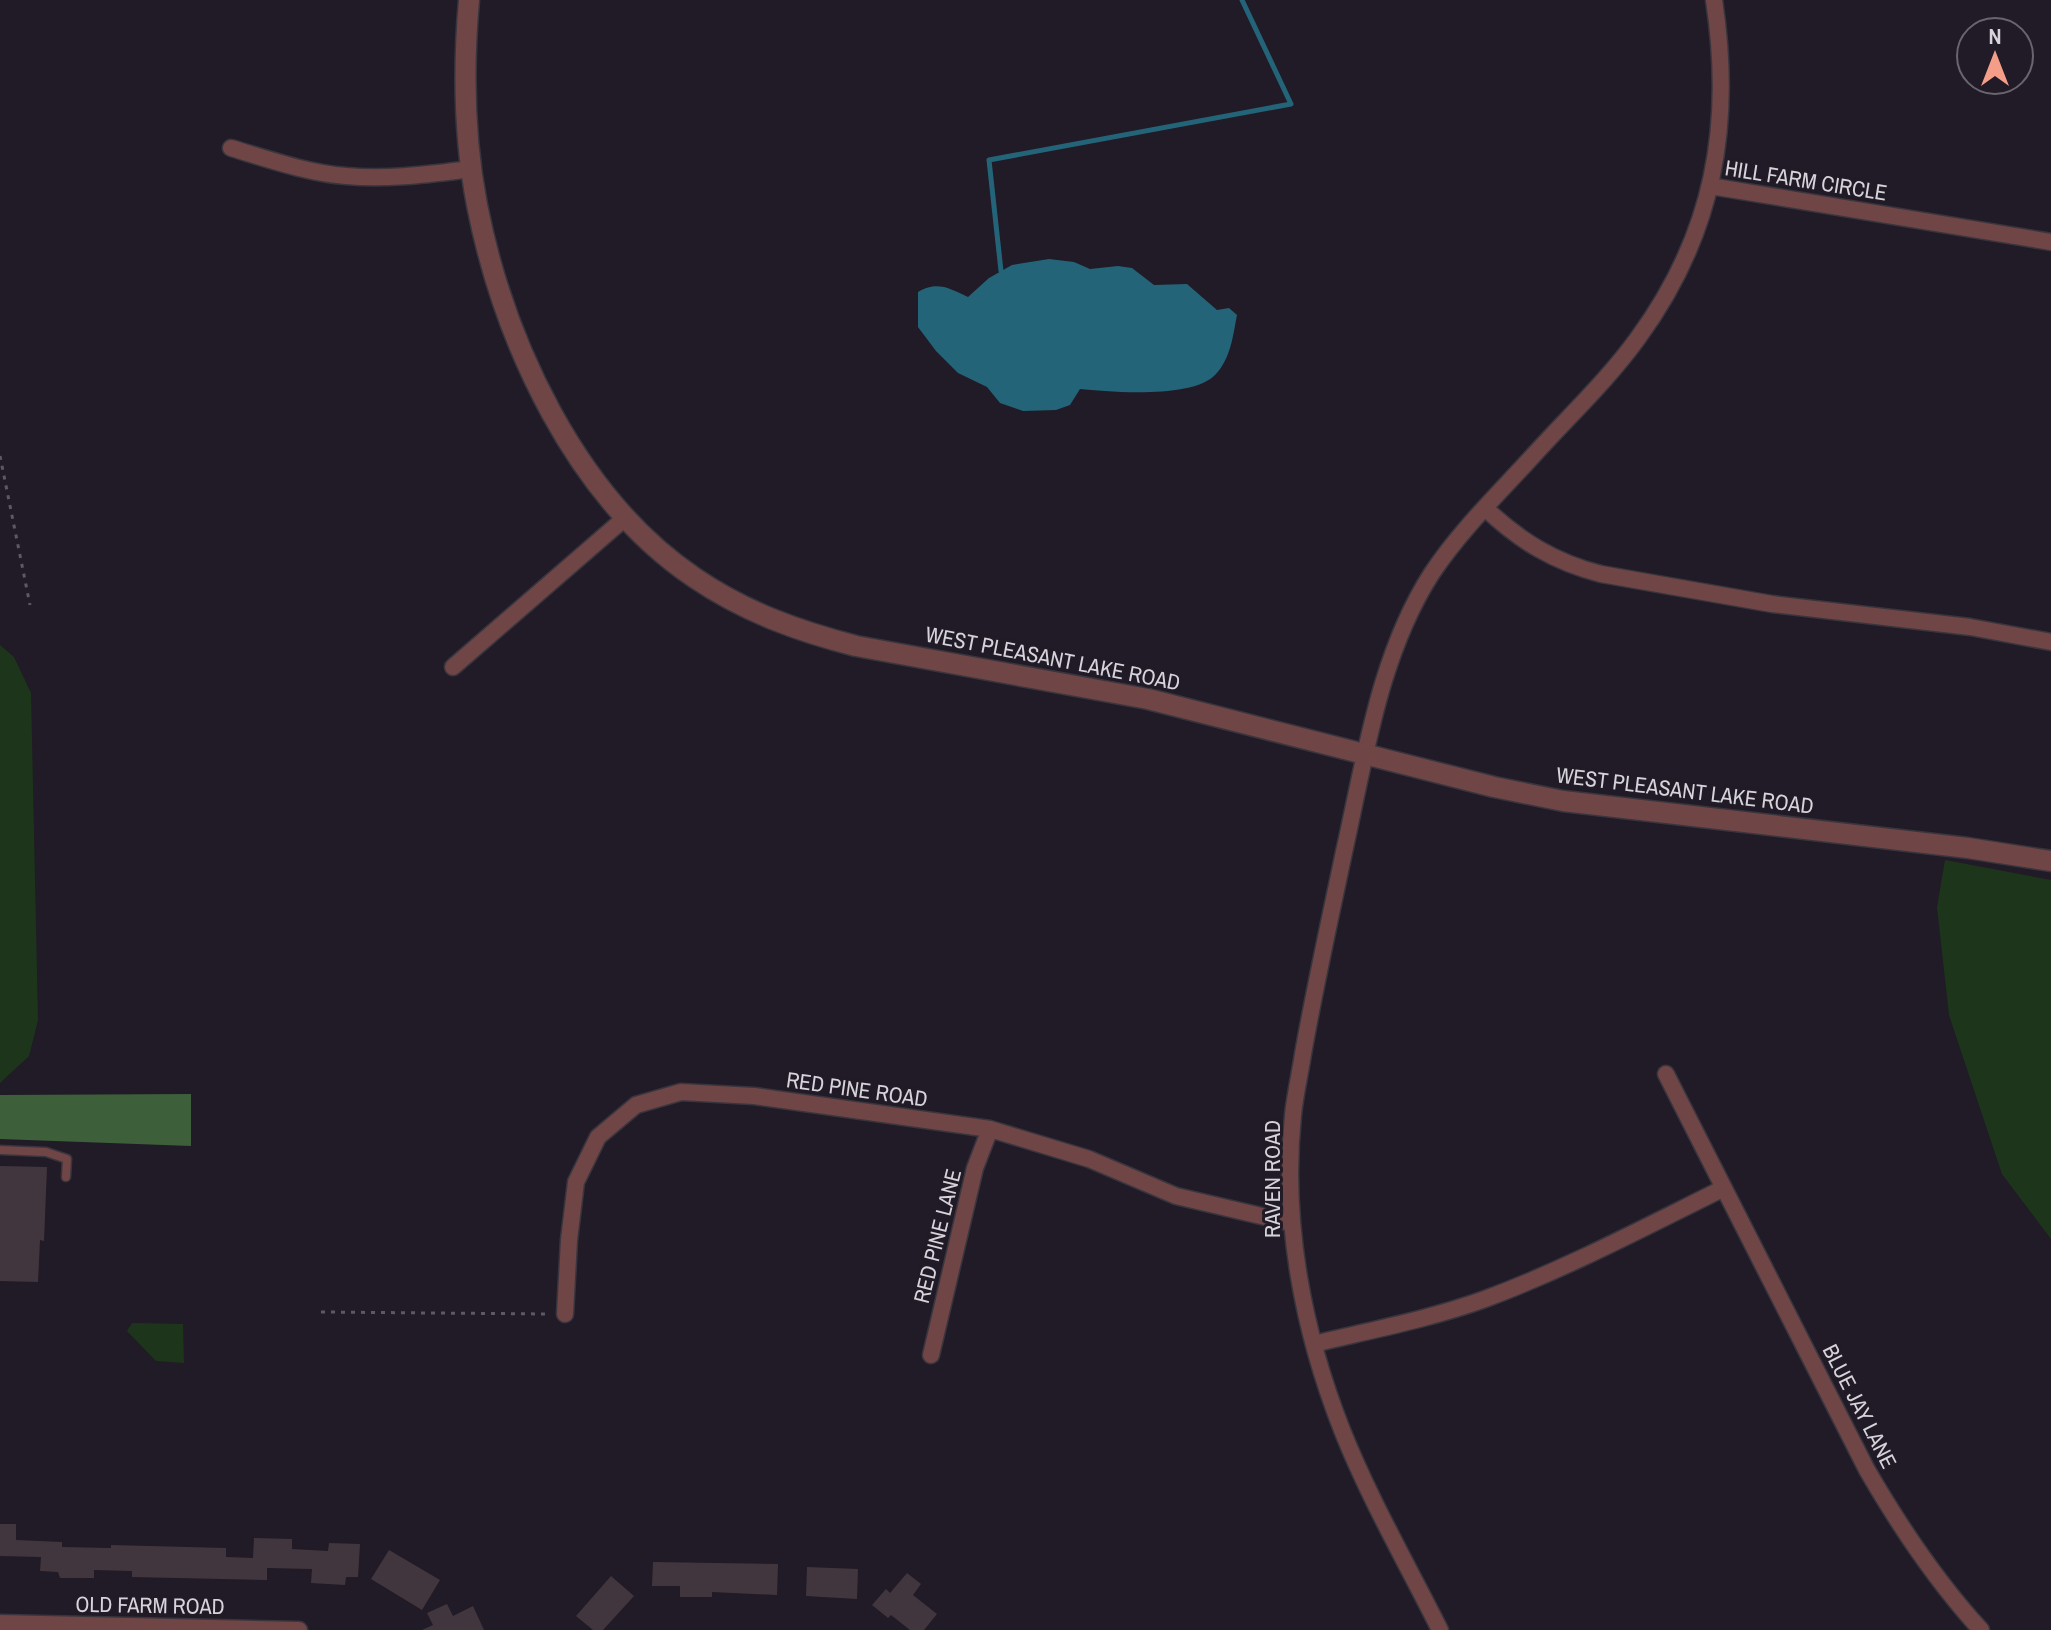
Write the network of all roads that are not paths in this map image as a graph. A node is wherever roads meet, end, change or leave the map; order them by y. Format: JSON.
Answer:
{"nodes":[{"id":1,"x":469,"y":0,"type":"edge"},
{"id":2,"x":1714,"y":0,"type":"edge"},
{"id":3,"x":231,"y":148,"type":"dead end"},
{"id":4,"x":471,"y":169,"type":"junction"},
{"id":5,"x":1710,"y":186,"type":"junction"},
{"id":6,"x":2051,"y":242,"type":"edge"},
{"id":7,"x":1485,"y":508,"type":"junction"},
{"id":8,"x":625,"y":518,"type":"junction"},
{"id":9,"x":2051,"y":642,"type":"edge"},
{"id":10,"x":453,"y":667,"type":"dead end"},
{"id":11,"x":1366,"y":754,"type":"junction"},
{"id":12,"x":2051,"y":861,"type":"edge"},
{"id":13,"x":1666,"y":1074,"type":"dead end"},
{"id":14,"x":990,"y":1129,"type":"junction"},
{"id":15,"x":0,"y":1150,"type":"edge"},
{"id":16,"x":66,"y":1177,"type":"dead end"},
{"id":17,"x":1724,"y":1188,"type":"junction"},
{"id":18,"x":1291,"y":1223,"type":"junction"},
{"id":19,"x":565,"y":1314,"type":"road end"},
{"id":20,"x":1314,"y":1344,"type":"junction"},
{"id":21,"x":931,"y":1355,"type":"dead end"},
{"id":22,"x":0,"y":1623,"type":"edge"},
{"id":23,"x":299,"y":1630,"type":"edge"},
{"id":24,"x":1440,"y":1630,"type":"edge"},
{"id":25,"x":1981,"y":1630,"type":"edge"}],
"edges":[{"from":1,"to":4,"type":"street","name":"WEST PLEASANT LAKE ROAD"},
{"from":2,"to":5,"type":"street"},
{"from":3,"to":4,"type":"street"},
{"from":4,"to":8,"type":"street","name":"WEST PLEASANT LAKE ROAD"},
{"from":5,"to":6,"type":"street","name":"HILL FARM CIRCLE"},
{"from":5,"to":7,"type":"street","name":"HILL FARM CIRCLE"},
{"from":7,"to":9,"type":"street"},
{"from":7,"to":11,"type":"street","name":"HILL FARM CIRCLE"},
{"from":8,"to":10,"type":"street"},
{"from":8,"to":11,"type":"street","name":"WEST PLEASANT LAKE ROAD"},
{"from":11,"to":12,"type":"street","name":"WEST PLEASANT LAKE ROAD"},
{"from":11,"to":18,"type":"street","name":"RAVEN ROAD"},
{"from":13,"to":17,"type":"street","name":"BLUE JAY LANE"},
{"from":14,"to":18,"type":"street","name":"RED PINE ROAD"},
{"from":14,"to":19,"type":"street","name":"RED PINE ROAD"},
{"from":14,"to":21,"type":"street","name":"RED PINE LANE"},
{"from":15,"to":16,"type":"lane"},
{"from":17,"to":20,"type":"street"},
{"from":17,"to":25,"type":"street","name":"BLUE JAY LANE"},
{"from":18,"to":20,"type":"street","name":"RAVEN ROAD"},
{"from":20,"to":24,"type":"street","name":"RAVEN ROAD"},
{"from":22,"to":23,"type":"street","name":"OLD FARM ROAD"}]}
